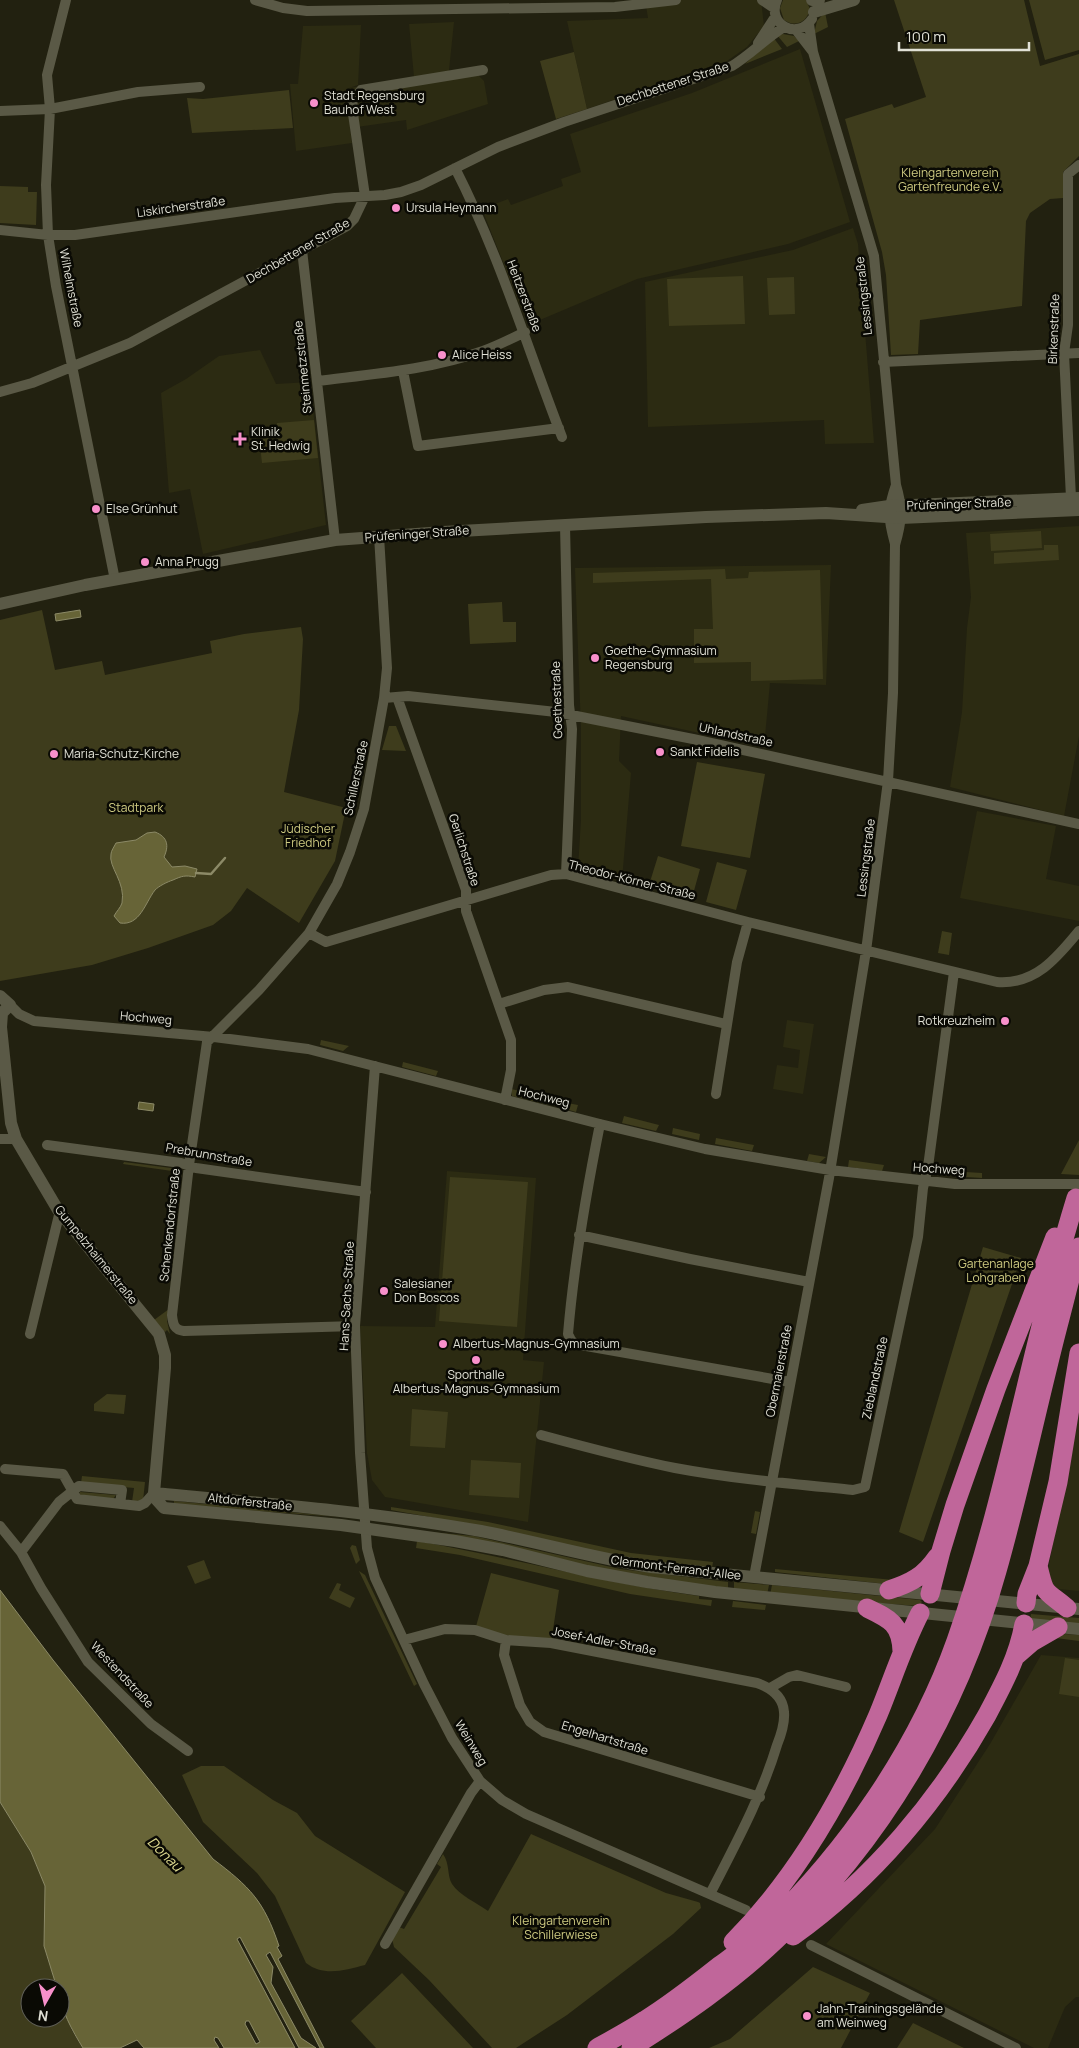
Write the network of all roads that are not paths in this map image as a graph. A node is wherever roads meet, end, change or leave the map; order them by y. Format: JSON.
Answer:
{"nodes":[{"id":1,"x":66,"y":0,"type":"edge"},
{"id":2,"x":255,"y":0,"type":"edge"},
{"id":3,"x":676,"y":0,"type":"edge"},
{"id":4,"x":762,"y":0,"type":"edge"},
{"id":5,"x":819,"y":0,"type":"edge"},
{"id":6,"x":854,"y":0,"type":"edge"},
{"id":7,"x":638,"y":3,"type":"edge"},
{"id":8,"x":297,"y":5,"type":"edge"},
{"id":9,"x":775,"y":8,"type":"edge"},
{"id":10,"x":812,"y":9,"type":"edge"},
{"id":11,"x":784,"y":27,"type":"junction"},
{"id":12,"x":796,"y":30,"type":"junction"},
{"id":13,"x":755,"y":47,"type":"junction"},
{"id":14,"x":813,"y":52,"type":"junction"},
{"id":15,"x":483,"y":70,"type":"dead end"},
{"id":16,"x":200,"y":87,"type":"dead end"},
{"id":17,"x":50,"y":109,"type":"junction"},
{"id":18,"x":0,"y":111,"type":"edge"},
{"id":19,"x":1079,"y":165,"type":"edge"},
{"id":20,"x":455,"y":168,"type":"junction"},
{"id":21,"x":365,"y":196,"type":"junction"},
{"id":22,"x":0,"y":230,"type":"edge"},
{"id":23,"x":48,"y":235,"type":"junction"},
{"id":24,"x":302,"y":250,"type":"junction"},
{"id":25,"x":525,"y":332,"type":"junction"},
{"id":26,"x":1064,"y":353,"type":"junction"},
{"id":27,"x":1079,"y":353,"type":"edge"},
{"id":28,"x":883,"y":362,"type":"junction"},
{"id":29,"x":74,"y":366,"type":"junction"},
{"id":30,"x":403,"y":371,"type":"junction"},
{"id":31,"x":317,"y":381,"type":"junction"},
{"id":32,"x":0,"y":392,"type":"edge"},
{"id":33,"x":1075,"y":498,"type":"edge"},
{"id":34,"x":1079,"y":510,"type":"edge"},
{"id":35,"x":895,"y":512,"type":"junction"},
{"id":36,"x":565,"y":525,"type":"junction"},
{"id":37,"x":379,"y":536,"type":"junction"},
{"id":38,"x":335,"y":540,"type":"junction"},
{"id":39,"x":116,"y":580,"type":"junction"},
{"id":40,"x":0,"y":604,"type":"edge"},
{"id":41,"x":397,"y":697,"type":"junction"},
{"id":42,"x":384,"y":698,"type":"junction"},
{"id":43,"x":570,"y":715,"type":"junction"},
{"id":44,"x":888,"y":780,"type":"junction"},
{"id":45,"x":1079,"y":824,"type":"edge"},
{"id":46,"x":566,"y":874,"type":"junction"},
{"id":47,"x":466,"y":901,"type":"junction"},
{"id":48,"x":748,"y":922,"type":"junction"},
{"id":49,"x":1079,"y":931,"type":"edge"},
{"id":50,"x":309,"y":933,"type":"junction"},
{"id":51,"x":866,"y":951,"type":"junction"},
{"id":52,"x":954,"y":972,"type":"junction"},
{"id":53,"x":5,"y":1001,"type":"edge"},
{"id":54,"x":499,"y":1004,"type":"junction"},
{"id":55,"x":726,"y":1024,"type":"junction"},
{"id":56,"x":214,"y":1037,"type":"junction"},
{"id":57,"x":375,"y":1066,"type":"junction"},
{"id":58,"x":716,"y":1094,"type":"dead end"},
{"id":59,"x":505,"y":1100,"type":"junction"},
{"id":60,"x":600,"y":1124,"type":"junction"},
{"id":61,"x":5,"y":1141,"type":"edge"},
{"id":62,"x":48,"y":1145,"type":"dead end"},
{"id":63,"x":189,"y":1165,"type":"junction"},
{"id":64,"x":830,"y":1170,"type":"junction"},
{"id":65,"x":925,"y":1182,"type":"junction"},
{"id":66,"x":366,"y":1192,"type":"junction"},
{"id":67,"x":1076,"y":1198,"type":"edge"},
{"id":68,"x":60,"y":1212,"type":"junction"},
{"id":69,"x":579,"y":1235,"type":"junction"},
{"id":70,"x":1079,"y":1247,"type":"edge"},
{"id":71,"x":809,"y":1282,"type":"junction"},
{"id":72,"x":355,"y":1326,"type":"junction"},
{"id":73,"x":30,"y":1334,"type":"dead end"},
{"id":74,"x":1079,"y":1353,"type":"edge"},
{"id":75,"x":790,"y":1382,"type":"junction"},
{"id":76,"x":541,"y":1435,"type":"dead end"},
{"id":77,"x":5,"y":1469,"type":"dead end"},
{"id":78,"x":771,"y":1481,"type":"junction"},
{"id":79,"x":73,"y":1491,"type":"junction"},
{"id":80,"x":154,"y":1492,"type":"junction"},
{"id":81,"x":139,"y":1506,"type":"junction"},
{"id":82,"x":164,"y":1508,"type":"junction"},
{"id":83,"x":366,"y":1513,"type":"junction"},
{"id":84,"x":0,"y":1526,"type":"edge"},
{"id":85,"x":366,"y":1528,"type":"junction"},
{"id":86,"x":21,"y":1552,"type":"junction"},
{"id":87,"x":941,"y":1552,"type":"junction"},
{"id":88,"x":1038,"y":1566,"type":"junction"},
{"id":89,"x":988,"y":1571,"type":"junction"},
{"id":90,"x":754,"y":1577,"type":"junction"},
{"id":91,"x":889,"y":1590,"type":"junction"},
{"id":92,"x":930,"y":1594,"type":"junction"},
{"id":93,"x":1005,"y":1601,"type":"junction"},
{"id":94,"x":1026,"y":1603,"type":"junction"},
{"id":95,"x":867,"y":1608,"type":"junction"},
{"id":96,"x":1073,"y":1608,"type":"edge"},
{"id":97,"x":920,"y":1613,"type":"junction"},
{"id":98,"x":946,"y":1616,"type":"junction"},
{"id":99,"x":1024,"y":1624,"type":"junction"},
{"id":100,"x":1058,"y":1627,"type":"junction"},
{"id":101,"x":1079,"y":1629,"type":"edge"},
{"id":102,"x":404,"y":1640,"type":"junction"},
{"id":103,"x":506,"y":1640,"type":"junction"},
{"id":104,"x":964,"y":1644,"type":"junction"},
{"id":105,"x":902,"y":1651,"type":"junction"},
{"id":106,"x":1017,"y":1655,"type":"junction"},
{"id":107,"x":846,"y":1687,"type":"dead end"},
{"id":108,"x":770,"y":1688,"type":"junction"},
{"id":109,"x":188,"y":1751,"type":"dead end"},
{"id":110,"x":480,"y":1781,"type":"junction"},
{"id":111,"x":760,"y":1797,"type":"junction"},
{"id":112,"x":710,"y":1894,"type":"junction"},
{"id":113,"x":746,"y":1910,"type":"dead end"},
{"id":114,"x":385,"y":1944,"type":"dead end"},
{"id":115,"x":811,"y":1945,"type":"dead end"},
{"id":116,"x":759,"y":1955,"type":"junction"},
{"id":117,"x":645,"y":2021,"type":"junction"},
{"id":118,"x":597,"y":2048,"type":"edge"},
{"id":119,"x":631,"y":2048,"type":"edge"},
{"id":120,"x":1016,"y":2048,"type":"edge"}],
"edges":[{"from":1,"to":17,"type":"street","name":"Wilhelmstraße"},
{"from":2,"to":8,"type":"street"},
{"from":3,"to":7,"type":"street"},
{"from":4,"to":9,"type":"street"},
{"from":5,"to":10,"type":"street"},
{"from":6,"to":10,"type":"street"},
{"from":7,"to":8,"type":"street"},
{"from":9,"to":11,"type":"street"},
{"from":9,"to":13,"type":"street","name":"Dechbettener Straße"},
{"from":10,"to":12,"type":"street"},
{"from":10,"to":14,"type":"street","name":"Lessingstraße"},
{"from":11,"to":12,"type":"street"},
{"from":11,"to":13,"type":"street","name":"Dechbettener Straße"},
{"from":12,"to":14,"type":"street","name":"Lessingstraße"},
{"from":13,"to":20,"type":"street","name":"Dechbettener Straße"},
{"from":14,"to":28,"type":"street","name":"Lessingstraße"},
{"from":15,"to":21,"type":"street"},
{"from":16,"to":17,"type":"street"},
{"from":17,"to":18,"type":"street"},
{"from":17,"to":23,"type":"street","name":"Wilhelmstraße"},
{"from":19,"to":26,"type":"street","name":"Birkenstraße"},
{"from":20,"to":21,"type":"street","name":"Dechbettener Straße"},
{"from":20,"to":25,"type":"street","name":"Heitzerstraße"},
{"from":21,"to":23,"type":"street","name":"Liskircherstraße"},
{"from":21,"to":24,"type":"street","name":"Dechbettener Straße"},
{"from":22,"to":23,"type":"street","name":"Liskircherstraße"},
{"from":23,"to":29,"type":"street","name":"Wilhelmstraße"},
{"from":24,"to":29,"type":"street","name":"Dechbettener Straße"},
{"from":24,"to":31,"type":"street","name":"Steinmetzstraße"},
{"from":25,"to":30,"type":"street"},
{"from":25,"to":30,"type":"street","name":"Heitzerstraße"},
{"from":26,"to":27,"type":"street"},
{"from":26,"to":28,"type":"street"},
{"from":26,"to":33,"type":"street","name":"Birkenstraße"},
{"from":28,"to":35,"type":"street","name":"Lessingstraße"},
{"from":29,"to":32,"type":"street","name":"Dechbettener Straße"},
{"from":29,"to":39,"type":"street","name":"Wilhelmstraße"},
{"from":30,"to":31,"type":"street"},
{"from":31,"to":38,"type":"street","name":"Steinmetzstraße"},
{"from":33,"to":35,"type":"street","name":"Prüfeninger Straße"},
{"from":34,"to":35,"type":"street","name":"Prüfeninger Straße"},
{"from":35,"to":36,"type":"street","name":"Prüfeninger Straße"},
{"from":35,"to":44,"type":"street","name":"Lessingstraße"},
{"from":36,"to":37,"type":"street","name":"Prüfeninger Straße"},
{"from":36,"to":43,"type":"street","name":"Goethestraße"},
{"from":37,"to":38,"type":"street","name":"Prüfeninger Straße"},
{"from":37,"to":42,"type":"street","name":"Schillerstraße"},
{"from":38,"to":39,"type":"street","name":"Prüfeninger Straße"},
{"from":39,"to":40,"type":"street","name":"Prüfeninger Straße"},
{"from":41,"to":42,"type":"street","name":"Uhlandstraße"},
{"from":41,"to":43,"type":"street","name":"Uhlandstraße"},
{"from":41,"to":47,"type":"street","name":"Gerlichstraße"},
{"from":42,"to":50,"type":"street","name":"Schillerstraße"},
{"from":43,"to":44,"type":"street","name":"Uhlandstraße"},
{"from":43,"to":46,"type":"street","name":"Goethestraße"},
{"from":44,"to":45,"type":"street","name":"Uhlandstraße"},
{"from":44,"to":51,"type":"street","name":"Lessingstraße"},
{"from":46,"to":47,"type":"street","name":"Theodor-Körner-Straße"},
{"from":46,"to":48,"type":"street","name":"Theodor-Körner-Straße"},
{"from":47,"to":50,"type":"street","name":"Theodor-Körner-Straße"},
{"from":47,"to":54,"type":"street","name":"Gerlichstraße"},
{"from":48,"to":51,"type":"street","name":"Theodor-Körner-Straße"},
{"from":48,"to":55,"type":"street"},
{"from":49,"to":52,"type":"street","name":"Theodor-Körner-Straße"},
{"from":50,"to":56,"type":"street","name":"Schillerstraße"},
{"from":51,"to":52,"type":"street","name":"Theodor-Körner-Straße"},
{"from":51,"to":64,"type":"street","name":"Lessingstraße"},
{"from":52,"to":65,"type":"street"},
{"from":53,"to":56,"type":"street","name":"Hochweg"},
{"from":53,"to":61,"type":"street","name":"Gumpelzhaimerstraße"},
{"from":54,"to":55,"type":"street"},
{"from":54,"to":59,"type":"street","name":"Gerlichstraße"},
{"from":55,"to":58,"type":"street"},
{"from":56,"to":57,"type":"street","name":"Hochweg"},
{"from":56,"to":63,"type":"street","name":"Schenkendorfstraße"},
{"from":57,"to":59,"type":"street","name":"Hochweg"},
{"from":57,"to":66,"type":"street","name":"Hans-Sachs-Straße"},
{"from":59,"to":60,"type":"street","name":"Hochweg"},
{"from":60,"to":64,"type":"street","name":"Hochweg"},
{"from":60,"to":69,"type":"street"},
{"from":61,"to":68,"type":"street","name":"Gumpelzhaimerstraße"},
{"from":62,"to":63,"type":"street","name":"Prebrunnstraße"},
{"from":63,"to":66,"type":"street","name":"Prebrunnstraße"},
{"from":63,"to":72,"type":"street","name":"Schenkendorfstraße"},
{"from":64,"to":65,"type":"street","name":"Hochweg"},
{"from":64,"to":71,"type":"street","name":"Obermaierstraße"},
{"from":65,"to":67,"type":"street","name":"Hochweg"},
{"from":65,"to":78,"type":"street","name":"Zieblandstraße"},
{"from":66,"to":72,"type":"street","name":"Hans-Sachs-Straße"},
{"from":67,"to":87,"type":"highway"},
{"from":67,"to":89,"type":"highway"},
{"from":68,"to":73,"type":"street"},
{"from":68,"to":80,"type":"street","name":"Gumpelzhaimerstraße"},
{"from":69,"to":71,"type":"street"},
{"from":69,"to":75,"type":"street"},
{"from":70,"to":89,"type":"highway"},
{"from":71,"to":75,"type":"street","name":"Obermaierstraße"},
{"from":72,"to":83,"type":"street","name":"Hans-Sachs-Straße"},
{"from":74,"to":88,"type":"highway"},
{"from":75,"to":78,"type":"street","name":"Obermaierstraße"},
{"from":76,"to":78,"type":"street"},
{"from":77,"to":79,"type":"street","name":"Altdorferstraße"},
{"from":78,"to":90,"type":"street","name":"Obermaierstraße"},
{"from":79,"to":81,"type":"street","name":"Altdorferstraße"},
{"from":79,"to":86,"type":"street"},
{"from":80,"to":81,"type":"street"},
{"from":80,"to":82,"type":"street"},
{"from":80,"to":83,"type":"street","name":"Altdorferstraße"},
{"from":81,"to":82,"type":"street","name":"Altdorferstraße"},
{"from":82,"to":85,"type":"street","name":"Altdorferstraße"},
{"from":83,"to":85,"type":"street","name":"Hans-Sachs-Straße"},
{"from":83,"to":90,"type":"street","name":"Clermont-Ferrand-Allee"},
{"from":84,"to":86,"type":"street","name":"Westendstraße"},
{"from":85,"to":95,"type":"street","name":"Clermont-Ferrand-Allee"},
{"from":85,"to":102,"type":"street","name":"Weinweg"},
{"from":86,"to":109,"type":"street","name":"Westendstraße"},
{"from":87,"to":91,"type":"highway"},
{"from":87,"to":92,"type":"highway"},
{"from":88,"to":94,"type":"highway"},
{"from":88,"to":96,"type":"highway"},
{"from":89,"to":104,"type":"highway"},
{"from":90,"to":91,"type":"street","name":"Clermont-Ferrand-Allee"},
{"from":91,"to":92,"type":"street","name":"Clermont-Ferrand-Allee"},
{"from":92,"to":93,"type":"street","name":"Clermont-Ferrand-Allee"},
{"from":92,"to":97,"type":"street"},
{"from":92,"to":98,"type":"street"},
{"from":93,"to":94,"type":"street","name":"Clermont-Ferrand-Allee"},
{"from":93,"to":99,"type":"street"},
{"from":94,"to":96,"type":"street","name":"Clermont-Ferrand-Allee"},
{"from":94,"to":99,"type":"street"},
{"from":95,"to":97,"type":"street","name":"Clermont-Ferrand-Allee"},
{"from":95,"to":105,"type":"highway"},
{"from":97,"to":98,"type":"street","name":"Clermont-Ferrand-Allee"},
{"from":97,"to":105,"type":"highway"},
{"from":98,"to":99,"type":"street","name":"Clermont-Ferrand-Allee"},
{"from":99,"to":100,"type":"street","name":"Clermont-Ferrand-Allee"},
{"from":99,"to":106,"type":"highway"},
{"from":100,"to":101,"type":"street","name":"Clermont-Ferrand-Allee"},
{"from":100,"to":106,"type":"highway"},
{"from":102,"to":103,"type":"street","name":"Josef-Adler-Straße"},
{"from":102,"to":110,"type":"street","name":"Weinweg"},
{"from":103,"to":108,"type":"street","name":"Josef-Adler-Straße"},
{"from":103,"to":111,"type":"street","name":"Engelhartstraße"},
{"from":104,"to":116,"type":"highway"},
{"from":104,"to":117,"type":"highway"},
{"from":105,"to":117,"type":"highway"},
{"from":106,"to":116,"type":"highway"},
{"from":107,"to":108,"type":"street"},
{"from":108,"to":111,"type":"street"},
{"from":110,"to":112,"type":"street","name":"Weinweg"},
{"from":110,"to":114,"type":"street"},
{"from":111,"to":112,"type":"street"},
{"from":112,"to":113,"type":"street","name":"Weinweg"},
{"from":115,"to":120,"type":"street"},
{"from":116,"to":119,"type":"highway"},
{"from":117,"to":118,"type":"highway"}]}
